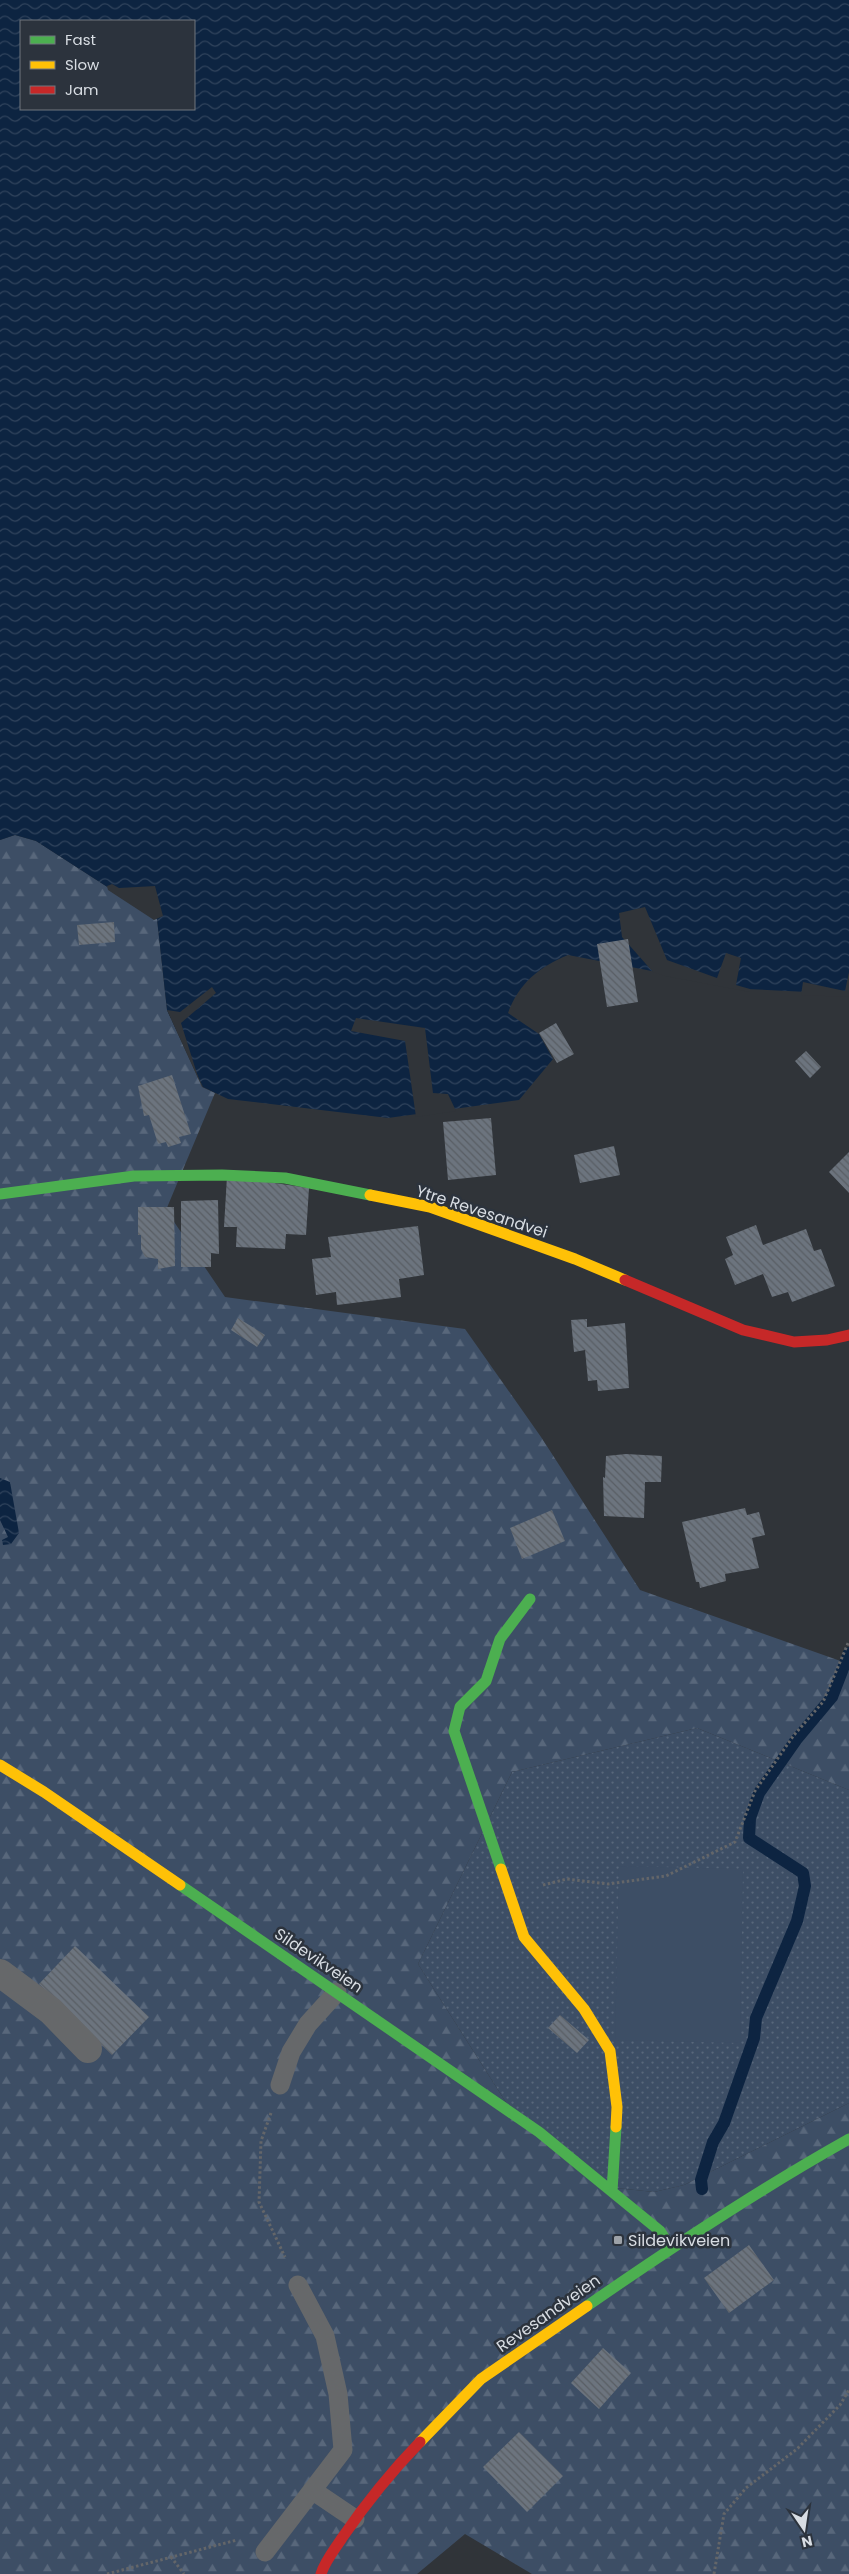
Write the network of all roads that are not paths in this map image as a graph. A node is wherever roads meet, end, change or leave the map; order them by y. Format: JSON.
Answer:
{"nodes":[{"id":1,"x":0,"y":1194,"type":"edge"},
{"id":2,"x":849,"y":1335,"type":"edge"},
{"id":3,"x":530,"y":1600,"type":"dead end"},
{"id":4,"x":0,"y":1765,"type":"edge"},
{"id":5,"x":0,"y":1973,"type":"edge"},
{"id":6,"x":337,"y":1992,"type":"junction"},
{"id":7,"x":88,"y":2049,"type":"dead end"},
{"id":8,"x":280,"y":2085,"type":"road end"},
{"id":9,"x":849,"y":2139,"type":"edge"},
{"id":10,"x":612,"y":2191,"type":"junction"},
{"id":11,"x":671,"y":2248,"type":"junction"},
{"id":12,"x":298,"y":2285,"type":"road end"},
{"id":13,"x":312,"y":2490,"type":"junction"},
{"id":14,"x":355,"y":2519,"type":"junction"},
{"id":15,"x":265,"y":2552,"type":"dead end"},
{"id":16,"x":321,"y":2574,"type":"edge"}],
"edges":[{"from":1,"to":2,"type":"street","name":"Ytre Revesandvei"},
{"from":3,"to":10,"type":"street"},
{"from":4,"to":6,"type":"street","name":"Sildevikveien"},
{"from":5,"to":7,"type":"street"},
{"from":6,"to":8,"type":"lane"},
{"from":6,"to":10,"type":"street","name":"Sildevikveien"},
{"from":9,"to":11,"type":"street","name":"Revesandveien"},
{"from":10,"to":11,"type":"street","name":"Sildevikveien"},
{"from":11,"to":14,"type":"street","name":"Revesandveien"},
{"from":12,"to":13,"type":"lane"},
{"from":13,"to":14,"type":"lane"},
{"from":13,"to":15,"type":"lane"},
{"from":14,"to":16,"type":"street","name":"Revesandveien"}]}
